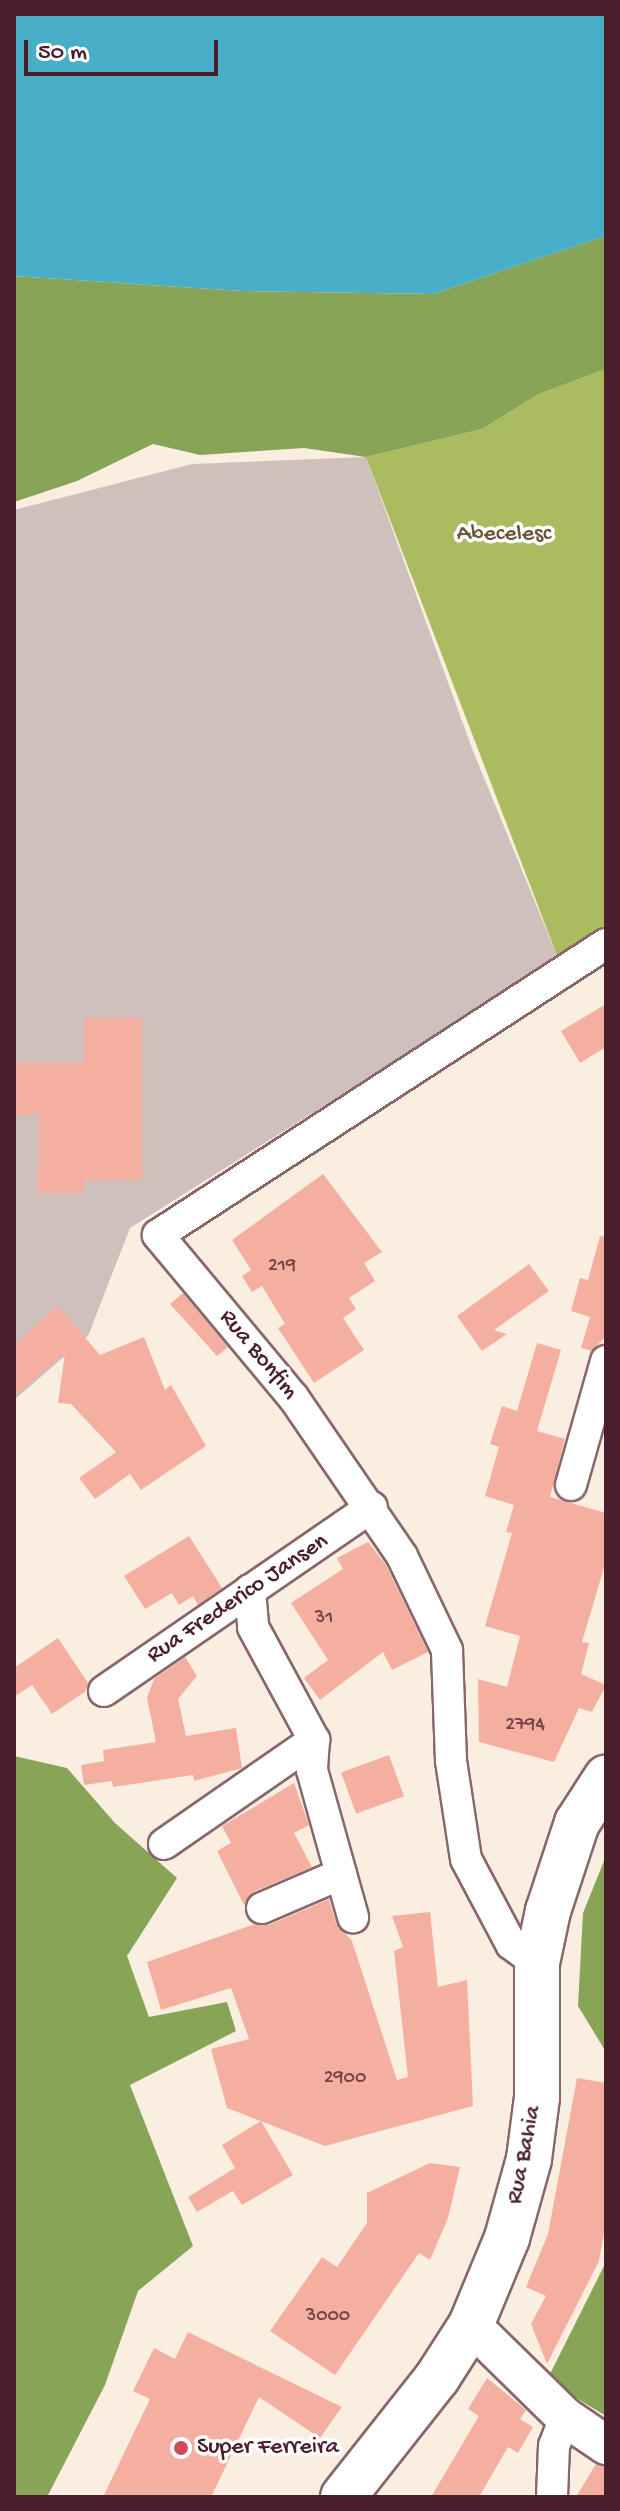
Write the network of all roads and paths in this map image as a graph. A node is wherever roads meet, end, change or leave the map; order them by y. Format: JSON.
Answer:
{"nodes":[{"id":1,"x":606,"y":944,"type":"edge"},
{"id":2,"x":606,"y":1361,"type":"edge"},
{"id":3,"x":571,"y":1485,"type":"dead end"},
{"id":4,"x":372,"y":1507,"type":"junction"},
{"id":5,"x":250,"y":1590,"type":"junction"},
{"id":6,"x":104,"y":1691,"type":"dead end"},
{"id":7,"x":314,"y":1740,"type":"junction"},
{"id":8,"x":606,"y":1778,"type":"edge"},
{"id":9,"x":164,"y":1844,"type":"dead end"},
{"id":10,"x":341,"y":1874,"type":"junction"},
{"id":11,"x":262,"y":1908,"type":"dead end"},
{"id":12,"x":353,"y":1917,"type":"dead end"},
{"id":13,"x":537,"y":1963,"type":"junction"},
{"id":14,"x":471,"y":2325,"type":"junction"},
{"id":15,"x":565,"y":2417,"type":"junction"},
{"id":16,"x":606,"y":2445,"type":"edge"},
{"id":17,"x":343,"y":2497,"type":"edge"},
{"id":18,"x":552,"y":2497,"type":"edge"}],
"edges":[{"from":1,"to":4,"type":"street","name":"Rua Bonfim"},
{"from":2,"to":3,"type":"street"},
{"from":4,"to":5,"type":"street","name":"Rua Frederico Jansen"},
{"from":4,"to":13,"type":"street","name":"Rua Bonfim"},
{"from":5,"to":6,"type":"street","name":"Rua Frederico Jansen"},
{"from":5,"to":7,"type":"street"},
{"from":7,"to":9,"type":"street"},
{"from":7,"to":10,"type":"street"},
{"from":8,"to":13,"type":"main road","name":"Rua Bahia"},
{"from":10,"to":11,"type":"street"},
{"from":10,"to":12,"type":"street"},
{"from":13,"to":14,"type":"main road","name":"Rua Bahia"},
{"from":14,"to":15,"type":"street"},
{"from":14,"to":17,"type":"main road","name":"Rua Bahia"},
{"from":15,"to":16,"type":"street"},
{"from":15,"to":18,"type":"street"}]}
